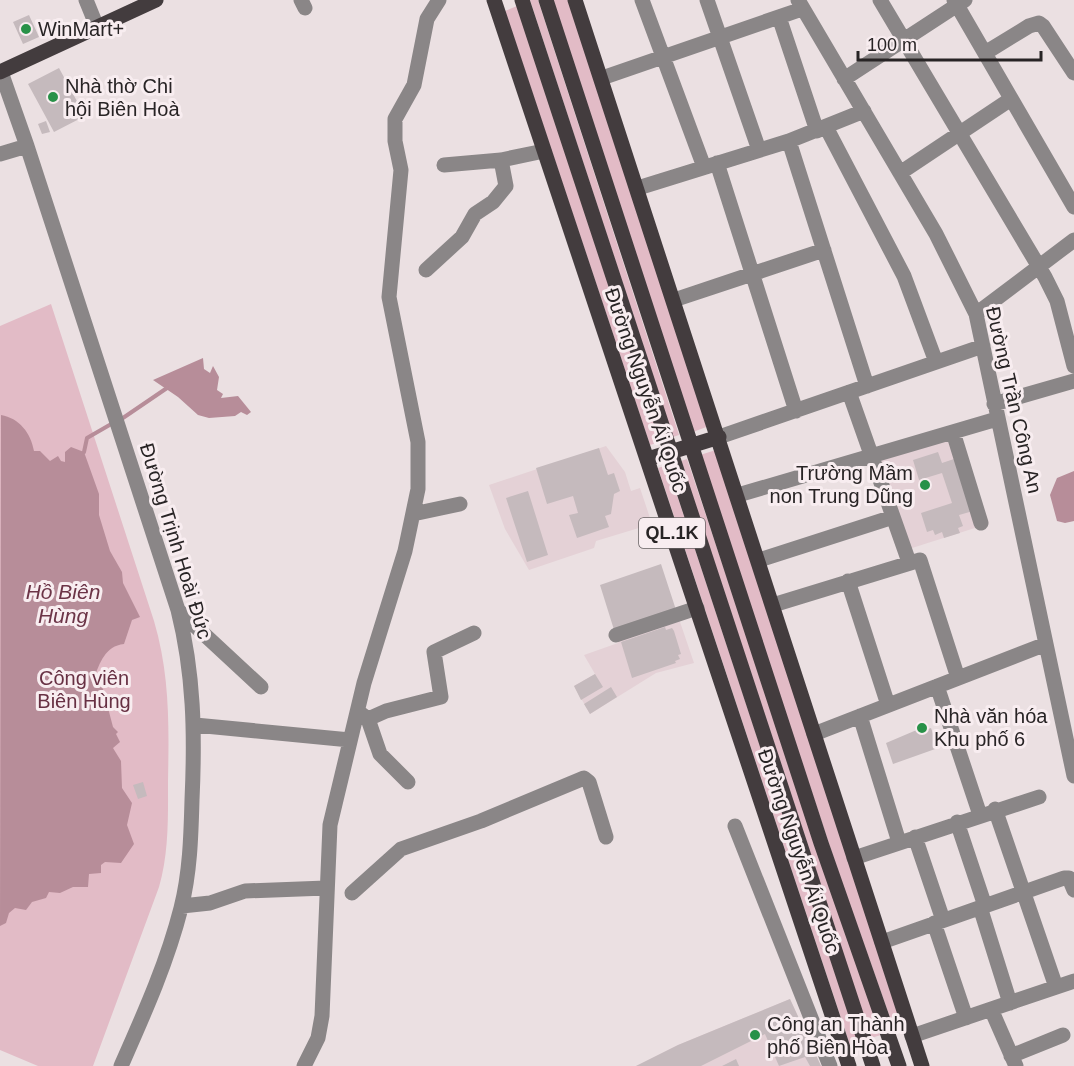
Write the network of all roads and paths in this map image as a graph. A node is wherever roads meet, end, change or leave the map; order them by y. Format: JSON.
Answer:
{"nodes":[{"id":1,"x":86,"y":0,"type":"edge"},
{"id":2,"x":156,"y":0,"type":"edge"},
{"id":3,"x":439,"y":0,"type":"edge"},
{"id":4,"x":494,"y":0,"type":"edge"},
{"id":5,"x":522,"y":0,"type":"edge"},
{"id":6,"x":546,"y":0,"type":"edge"},
{"id":7,"x":575,"y":0,"type":"edge"},
{"id":8,"x":642,"y":0,"type":"edge"},
{"id":9,"x":707,"y":0,"type":"edge"},
{"id":10,"x":880,"y":0,"type":"edge"},
{"id":11,"x":959,"y":2,"type":"edge"},
{"id":12,"x":800,"y":4,"type":"edge"},
{"id":13,"x":779,"y":17,"type":"junction"},
{"id":14,"x":97,"y":27,"type":"junction"},
{"id":15,"x":720,"y":38,"type":"junction"},
{"id":16,"x":904,"y":39,"type":"junction"},
{"id":17,"x":985,"y":53,"type":"junction"},
{"id":18,"x":664,"y":58,"type":"junction"},
{"id":19,"x":0,"y":72,"type":"edge"},
{"id":20,"x":1074,"y":73,"type":"edge"},
{"id":21,"x":602,"y":78,"type":"junction"},
{"id":22,"x":844,"y":79,"type":"junction"},
{"id":23,"x":1011,"y":99,"type":"junction"},
{"id":24,"x":864,"y":111,"type":"junction"},
{"id":25,"x":821,"y":129,"type":"junction"},
{"id":26,"x":960,"y":134,"type":"junction"},
{"id":27,"x":789,"y":141,"type":"junction"},
{"id":28,"x":27,"y":146,"type":"junction"},
{"id":29,"x":759,"y":150,"type":"junction"},
{"id":30,"x":544,"y":151,"type":"junction"},
{"id":31,"x":0,"y":154,"type":"edge"},
{"id":32,"x":501,"y":160,"type":"junction"},
{"id":33,"x":444,"y":165,"type":"dead end"},
{"id":34,"x":710,"y":165,"type":"junction"},
{"id":35,"x":900,"y":173,"type":"junction"},
{"id":36,"x":638,"y":188,"type":"junction"},
{"id":37,"x":1074,"y":207,"type":"edge"},
{"id":38,"x":1074,"y":240,"type":"edge"},
{"id":39,"x":824,"y":250,"type":"junction"},
{"id":40,"x":1039,"y":266,"type":"junction"},
{"id":41,"x":426,"y":270,"type":"dead end"},
{"id":42,"x":752,"y":275,"type":"junction"},
{"id":43,"x":674,"y":300,"type":"junction"},
{"id":44,"x":976,"y":314,"type":"junction"},
{"id":45,"x":982,"y":346,"type":"junction"},
{"id":46,"x":936,"y":362,"type":"junction"},
{"id":47,"x":1074,"y":366,"type":"edge"},
{"id":48,"x":1074,"y":381,"type":"edge"},
{"id":49,"x":867,"y":386,"type":"junction"},
{"id":50,"x":849,"y":392,"type":"junction"},
{"id":51,"x":994,"y":404,"type":"junction"},
{"id":52,"x":796,"y":411,"type":"junction"},
{"id":53,"x":997,"y":420,"type":"junction"},
{"id":54,"x":953,"y":432,"type":"junction"},
{"id":55,"x":719,"y":437,"type":"junction"},
{"id":56,"x":690,"y":446,"type":"junction"},
{"id":57,"x":670,"y":452,"type":"junction"},
{"id":58,"x":871,"y":456,"type":"junction"},
{"id":59,"x":648,"y":459,"type":"junction"},
{"id":60,"x":738,"y":495,"type":"junction"},
{"id":61,"x":460,"y":504,"type":"dead end"},
{"id":62,"x":413,"y":514,"type":"junction"},
{"id":63,"x":893,"y":517,"type":"junction"},
{"id":64,"x":981,"y":524,"type":"dead end"},
{"id":65,"x":759,"y":560,"type":"junction"},
{"id":66,"x":909,"y":562,"type":"junction"},
{"id":67,"x":848,"y":581,"type":"junction"},
{"id":68,"x":772,"y":605,"type":"junction"},
{"id":69,"x":696,"y":608,"type":"junction"},
{"id":70,"x":178,"y":610,"type":"junction"},
{"id":71,"x":474,"y":633,"type":"dead end"},
{"id":72,"x":616,"y":635,"type":"dead end"},
{"id":73,"x":1046,"y":644,"type":"junction"},
{"id":74,"x":958,"y":678,"type":"junction"},
{"id":75,"x":937,"y":686,"type":"junction"},
{"id":76,"x":261,"y":687,"type":"dead end"},
{"id":77,"x":888,"y":705,"type":"junction"},
{"id":78,"x":363,"y":715,"type":"junction"},
{"id":79,"x":860,"y":716,"type":"junction"},
{"id":80,"x":195,"y":725,"type":"junction"},
{"id":81,"x":814,"y":734,"type":"junction"},
{"id":82,"x":350,"y":740,"type":"junction"},
{"id":83,"x":1074,"y":776,"type":"edge"},
{"id":84,"x":408,"y":782,"type":"dead end"},
{"id":85,"x":1039,"y":797,"type":"dead end"},
{"id":86,"x":995,"y":809,"type":"junction"},
{"id":87,"x":980,"y":815,"type":"junction"},
{"id":88,"x":957,"y":822,"type":"junction"},
{"id":89,"x":735,"y":826,"type":"dead end"},
{"id":90,"x":606,"y":837,"type":"dead end"},
{"id":91,"x":915,"y":837,"type":"junction"},
{"id":92,"x":899,"y":842,"type":"junction"},
{"id":93,"x":854,"y":858,"type":"junction"},
{"id":94,"x":326,"y":888,"type":"junction"},
{"id":95,"x":1074,"y":890,"type":"edge"},
{"id":96,"x":1023,"y":892,"type":"junction"},
{"id":97,"x":352,"y":893,"type":"dead end"},
{"id":98,"x":182,"y":906,"type":"junction"},
{"id":99,"x":982,"y":907,"type":"junction"},
{"id":100,"x":939,"y":922,"type":"junction"},
{"id":101,"x":882,"y":942,"type":"junction"},
{"id":102,"x":1074,"y":981,"type":"edge"},
{"id":103,"x":1056,"y":987,"type":"junction"},
{"id":104,"x":1010,"y":1003,"type":"junction"},
{"id":105,"x":991,"y":1009,"type":"junction"},
{"id":106,"x":966,"y":1018,"type":"junction"},
{"id":107,"x":1063,"y":1035,"type":"dead end"},
{"id":108,"x":912,"y":1036,"type":"junction"},
{"id":109,"x":892,"y":1044,"type":"junction"},
{"id":110,"x":871,"y":1059,"type":"edge"},
{"id":111,"x":1014,"y":1061,"type":"edge"},
{"id":112,"x":840,"y":1065,"type":"edge"},
{"id":113,"x":121,"y":1066,"type":"edge"},
{"id":114,"x":304,"y":1066,"type":"edge"},
{"id":115,"x":899,"y":1066,"type":"edge"},
{"id":116,"x":922,"y":1066,"type":"edge"}],
"edges":[{"from":1,"to":14,"type":"street"},
{"from":2,"to":14,"type":"main road"},
{"from":3,"to":62,"type":"street"},
{"from":4,"to":30,"type":"main road","name":"Đường Nguyễn Ái Quốc","number":"QL.1K"},
{"from":5,"to":57,"type":"main road","name":"Đường Nguyễn Ái Quốc","number":"QL.1K"},
{"from":6,"to":56,"type":"main road","name":"Đường Nguyễn Ái Quốc","number":"QL.1K"},
{"from":7,"to":21,"type":"main road"},
{"from":8,"to":18,"type":"street"},
{"from":9,"to":15,"type":"street"},
{"from":10,"to":16,"type":"street"},
{"from":11,"to":16,"type":"street"},
{"from":11,"to":17,"type":"street"},
{"from":12,"to":13,"type":"street"},
{"from":12,"to":22,"type":"street","name":"Đường Trần Công An"},
{"from":13,"to":15,"type":"street"},
{"from":13,"to":25,"type":"street"},
{"from":14,"to":19,"type":"main road"},
{"from":15,"to":18,"type":"street"},
{"from":15,"to":29,"type":"street"},
{"from":16,"to":22,"type":"street"},
{"from":16,"to":26,"type":"street"},
{"from":17,"to":20,"type":"street"},
{"from":17,"to":23,"type":"street"},
{"from":18,"to":21,"type":"street"},
{"from":18,"to":34,"type":"street"},
{"from":19,"to":28,"type":"street","name":"Đường Trịnh Hoài Đức"},
{"from":21,"to":36,"type":"main road"},
{"from":22,"to":24,"type":"street","name":"Đường Trần Công An"},
{"from":23,"to":26,"type":"street"},
{"from":23,"to":37,"type":"street"},
{"from":24,"to":25,"type":"street"},
{"from":24,"to":35,"type":"street","name":"Đường Trần Công An"},
{"from":25,"to":27,"type":"street"},
{"from":25,"to":46,"type":"street"},
{"from":26,"to":35,"type":"street"},
{"from":26,"to":40,"type":"street"},
{"from":27,"to":29,"type":"street"},
{"from":27,"to":39,"type":"street"},
{"from":28,"to":31,"type":"street"},
{"from":28,"to":70,"type":"street","name":"Đường Trịnh Hoài Đức"},
{"from":29,"to":34,"type":"street"},
{"from":30,"to":32,"type":"street"},
{"from":30,"to":59,"type":"main road","name":"Đường Nguyễn Ái Quốc","number":"QL.1K"},
{"from":32,"to":33,"type":"street"},
{"from":32,"to":41,"type":"street"},
{"from":34,"to":36,"type":"street"},
{"from":34,"to":42,"type":"street"},
{"from":35,"to":44,"type":"street","name":"Đường Trần Công An"},
{"from":36,"to":43,"type":"main road"},
{"from":38,"to":40,"type":"street"},
{"from":39,"to":42,"type":"street"},
{"from":39,"to":49,"type":"street"},
{"from":40,"to":44,"type":"street"},
{"from":40,"to":47,"type":"street"},
{"from":42,"to":43,"type":"street"},
{"from":42,"to":52,"type":"street"},
{"from":43,"to":55,"type":"main road"},
{"from":44,"to":45,"type":"street","name":"Đường Trần Công An"},
{"from":45,"to":46,"type":"street"},
{"from":45,"to":51,"type":"street","name":"Đường Trần Công An"},
{"from":46,"to":49,"type":"street"},
{"from":48,"to":51,"type":"street"},
{"from":49,"to":50,"type":"street"},
{"from":50,"to":52,"type":"street"},
{"from":50,"to":58,"type":"street"},
{"from":51,"to":53,"type":"street","name":"Đường Trần Công An"},
{"from":52,"to":55,"type":"street"},
{"from":53,"to":54,"type":"street"},
{"from":53,"to":73,"type":"street","name":"Đường Trần Công An"},
{"from":54,"to":58,"type":"street"},
{"from":54,"to":64,"type":"street"},
{"from":55,"to":56,"type":"main road"},
{"from":55,"to":60,"type":"main road"},
{"from":56,"to":57,"type":"main road"},
{"from":56,"to":109,"type":"main road","name":"Đường Nguyễn Ái Quốc","number":"QL.1K"},
{"from":57,"to":59,"type":"main road"},
{"from":57,"to":110,"type":"main road","name":"Đường Nguyễn Ái Quốc","number":"QL.1K"},
{"from":58,"to":60,"type":"street"},
{"from":58,"to":63,"type":"street"},
{"from":59,"to":69,"type":"main road","name":"Đường Nguyễn Ái Quốc","number":"QL.1K"},
{"from":60,"to":65,"type":"main road"},
{"from":61,"to":62,"type":"street"},
{"from":62,"to":78,"type":"street"},
{"from":63,"to":65,"type":"street"},
{"from":63,"to":66,"type":"street"},
{"from":65,"to":68,"type":"main road"},
{"from":66,"to":67,"type":"street"},
{"from":66,"to":74,"type":"street"},
{"from":67,"to":68,"type":"street"},
{"from":67,"to":77,"type":"street"},
{"from":68,"to":81,"type":"main road"},
{"from":69,"to":72,"type":"street"},
{"from":69,"to":112,"type":"main road","name":"Đường Nguyễn Ái Quốc","number":"QL.1K"},
{"from":70,"to":76,"type":"street"},
{"from":70,"to":80,"type":"street","name":"Đường Trịnh Hoài Đức"},
{"from":71,"to":78,"type":"street"},
{"from":73,"to":74,"type":"street"},
{"from":73,"to":83,"type":"street","name":"Đường Trần Công An"},
{"from":74,"to":75,"type":"street"},
{"from":75,"to":77,"type":"street"},
{"from":75,"to":87,"type":"street"},
{"from":77,"to":79,"type":"street"},
{"from":78,"to":82,"type":"street"},
{"from":78,"to":84,"type":"street"},
{"from":79,"to":81,"type":"street"},
{"from":79,"to":92,"type":"street"},
{"from":80,"to":82,"type":"street"},
{"from":80,"to":98,"type":"street","name":"Đường Trịnh Hoài Đức"},
{"from":81,"to":93,"type":"main road"},
{"from":82,"to":94,"type":"street"},
{"from":85,"to":86,"type":"street"},
{"from":86,"to":87,"type":"street"},
{"from":86,"to":96,"type":"street"},
{"from":87,"to":88,"type":"street"},
{"from":88,"to":91,"type":"street"},
{"from":88,"to":99,"type":"street"},
{"from":89,"to":112,"type":"street"},
{"from":90,"to":97,"type":"street"},
{"from":91,"to":92,"type":"street"},
{"from":91,"to":100,"type":"street"},
{"from":92,"to":93,"type":"street"},
{"from":93,"to":101,"type":"main road"},
{"from":94,"to":98,"type":"street"},
{"from":94,"to":114,"type":"street"},
{"from":95,"to":96,"type":"street"},
{"from":96,"to":99,"type":"street"},
{"from":96,"to":103,"type":"street"},
{"from":98,"to":113,"type":"street","name":"Đường Trịnh Hoài Đức"},
{"from":99,"to":100,"type":"street"},
{"from":99,"to":104,"type":"street"},
{"from":100,"to":101,"type":"street"},
{"from":100,"to":106,"type":"street"},
{"from":101,"to":108,"type":"main road"},
{"from":102,"to":103,"type":"street"},
{"from":103,"to":104,"type":"street"},
{"from":104,"to":105,"type":"street"},
{"from":105,"to":106,"type":"street"},
{"from":105,"to":111,"type":"street"},
{"from":106,"to":108,"type":"street"},
{"from":107,"to":111,"type":"street"},
{"from":108,"to":109,"type":"main road"},
{"from":108,"to":116,"type":"main road"},
{"from":109,"to":110,"type":"main road"},
{"from":109,"to":115,"type":"main road","name":"Đường Nguyễn Ái Quốc","number":"QL.1K"},
{"from":110,"to":112,"type":"main road"}]}
